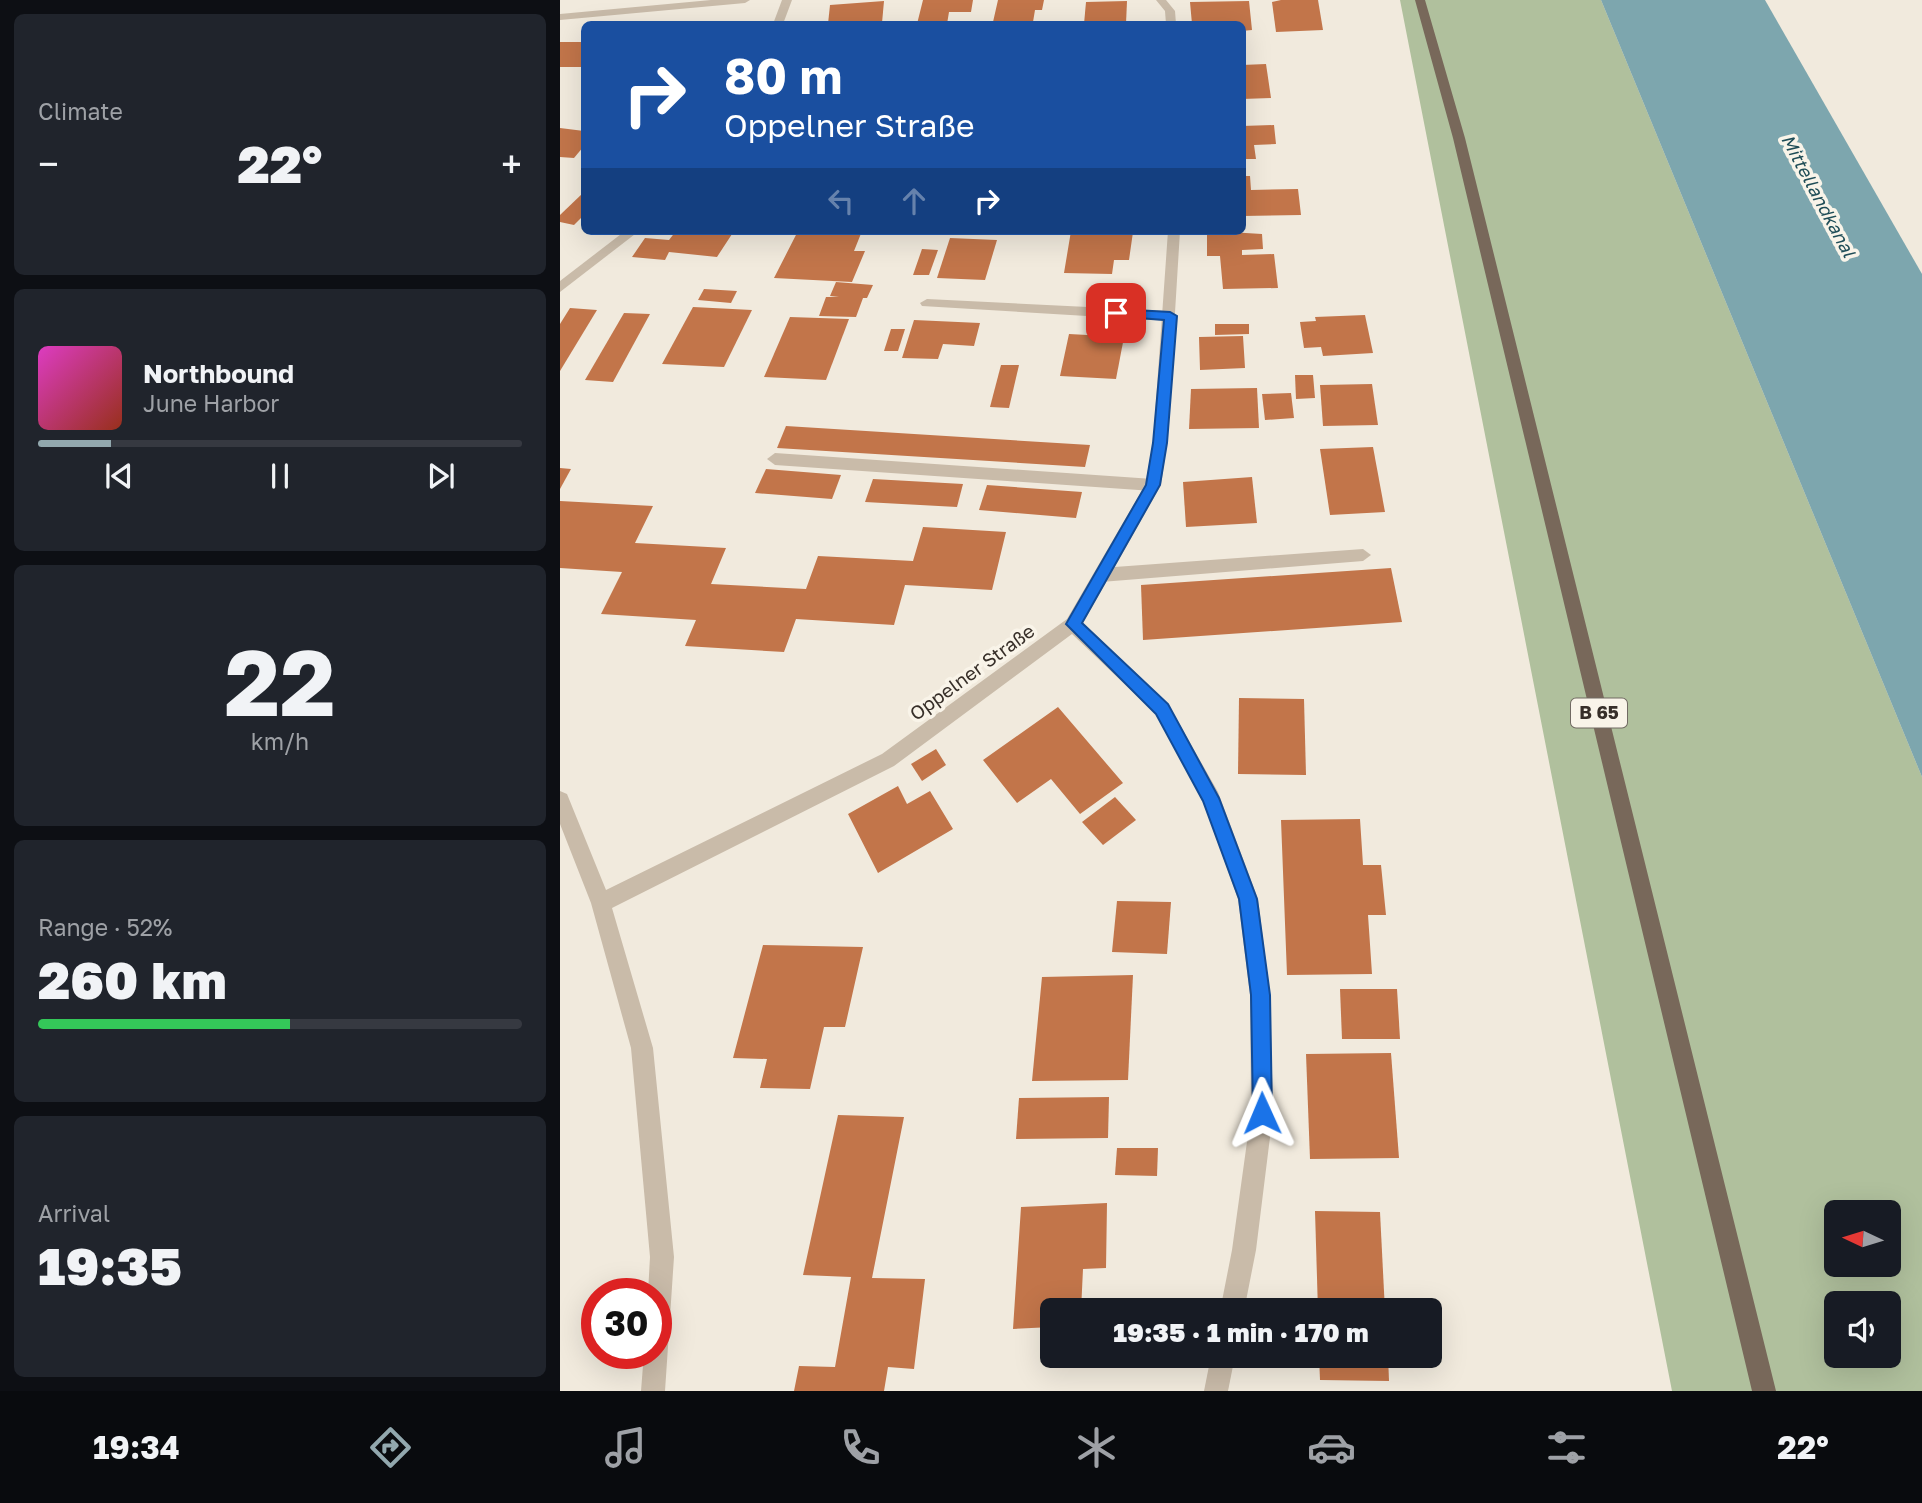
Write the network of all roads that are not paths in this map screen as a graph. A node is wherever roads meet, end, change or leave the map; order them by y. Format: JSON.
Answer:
{"nodes":[{"id":1,"x":745,"y":0,"type":"edge"},
{"id":2,"x":787,"y":0,"type":"edge"},
{"id":3,"x":1161,"y":0,"type":"edge"},
{"id":4,"x":1420,"y":0,"type":"edge"},
{"id":5,"x":560,"y":17,"type":"edge"},
{"id":6,"x":779,"y":21,"type":"edge"},
{"id":7,"x":1171,"y":21,"type":"edge"},
{"id":8,"x":629,"y":235,"type":"edge"},
{"id":9,"x":1174,"y":235,"type":"edge"},
{"id":10,"x":560,"y":288,"type":"edge"},
{"id":11,"x":927,"y":303,"type":"dead end"},
{"id":12,"x":1170,"y":316,"type":"junction"},
{"id":13,"x":775,"y":459,"type":"dead end"},
{"id":14,"x":1153,"y":485,"type":"junction"},
{"id":15,"x":1363,"y":555,"type":"dead end"},
{"id":16,"x":1101,"y":575,"type":"junction"},
{"id":17,"x":1073,"y":624,"type":"junction"},
{"id":18,"x":560,"y":800,"type":"edge"},
{"id":19,"x":601,"y":903,"type":"junction"},
{"id":20,"x":661,"y":1278,"type":"edge"},
{"id":21,"x":1235,"y":1298,"type":"edge"},
{"id":22,"x":1221,"y":1368,"type":"edge"},
{"id":23,"x":655,"y":1369,"type":"edge"},
{"id":24,"x":653,"y":1391,"type":"edge"},
{"id":25,"x":1216,"y":1391,"type":"edge"},
{"id":26,"x":1764,"y":1391,"type":"edge"}],
"edges":[{"from":1,"to":5,"type":"street"},
{"from":2,"to":6,"type":"street"},
{"from":3,"to":7,"type":"street"},
{"from":4,"to":26,"type":"main road","number":"B 65"},
{"from":8,"to":10,"type":"street"},
{"from":9,"to":12,"type":"street","name":"Oppelner Straße"},
{"from":11,"to":12,"type":"street"},
{"from":12,"to":14,"type":"street","name":"Oppelner Straße"},
{"from":13,"to":14,"type":"street"},
{"from":14,"to":16,"type":"street","name":"Oppelner Straße"},
{"from":15,"to":16,"type":"street"},
{"from":16,"to":17,"type":"street","name":"Oppelner Straße"},
{"from":17,"to":19,"type":"street","name":"Oppelner Straße"},
{"from":17,"to":21,"type":"street"},
{"from":18,"to":19,"type":"street"},
{"from":19,"to":20,"type":"street"},
{"from":22,"to":25,"type":"street"},
{"from":23,"to":24,"type":"street"}]}
